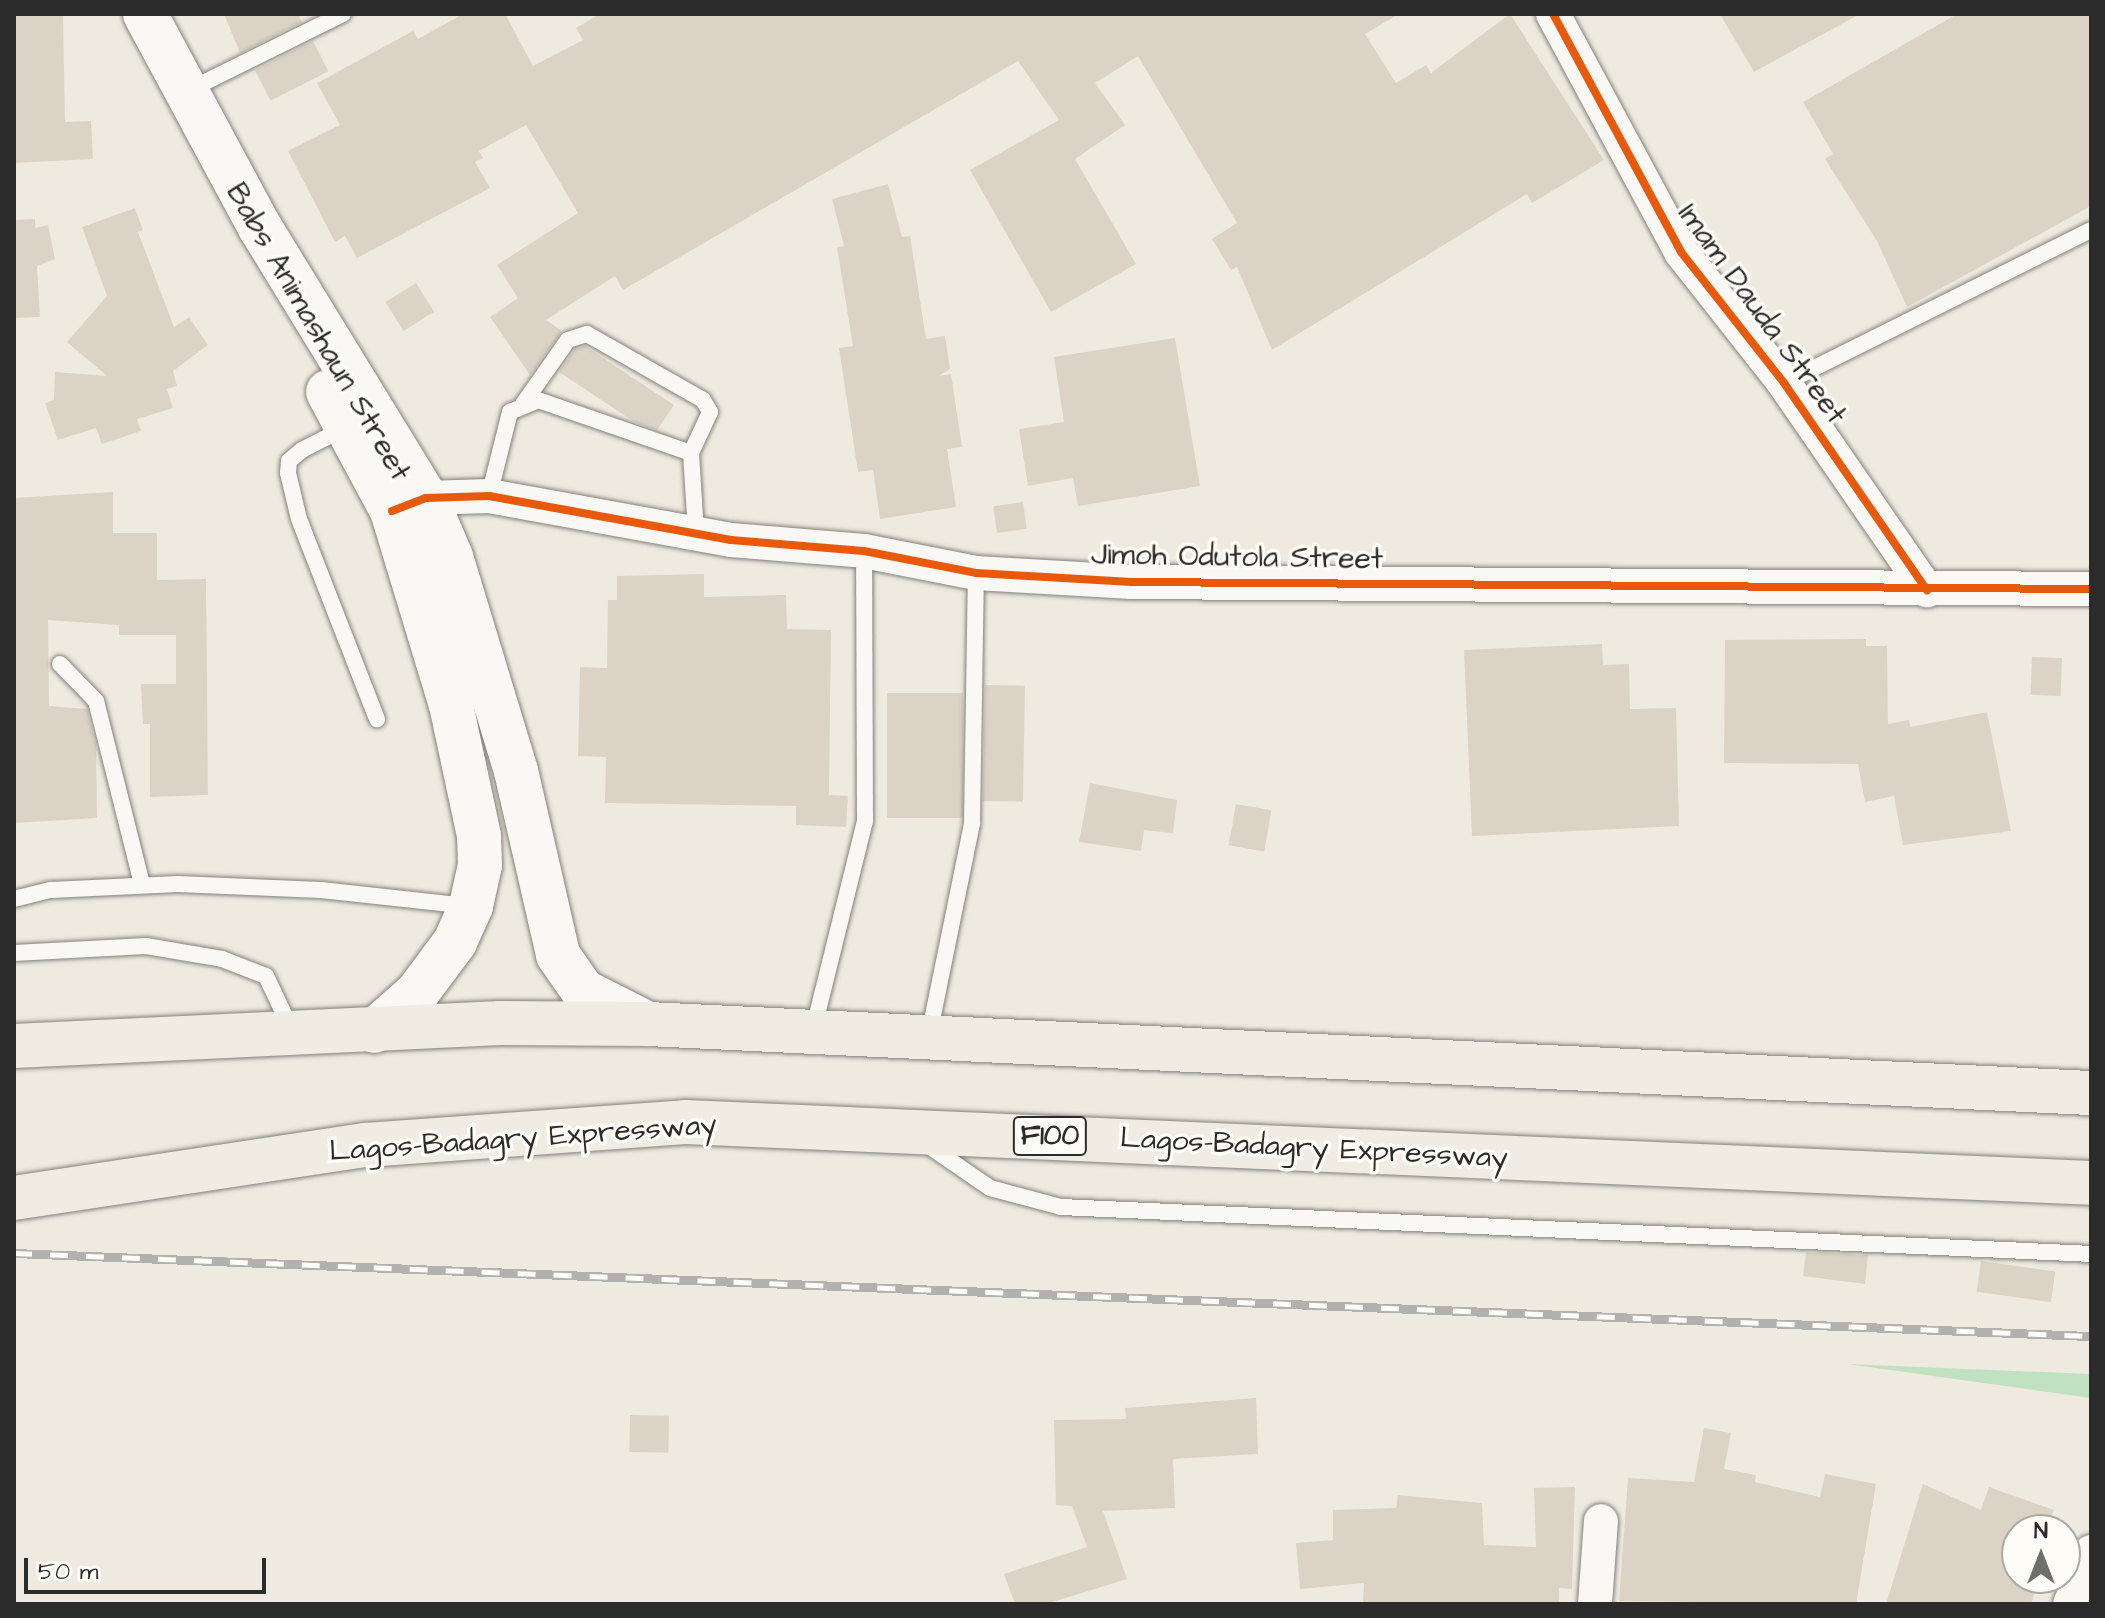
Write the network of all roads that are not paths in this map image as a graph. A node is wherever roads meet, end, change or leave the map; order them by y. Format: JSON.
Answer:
{"nodes":[{"id":1,"x":115,"y":14,"type":"edge"},
{"id":2,"x":145,"y":14,"type":"edge"},
{"id":3,"x":343,"y":14,"type":"edge"},
{"id":4,"x":1553,"y":14,"type":"edge"},
{"id":5,"x":186,"y":92,"type":"junction"},
{"id":6,"x":2091,"y":230,"type":"edge"},
{"id":7,"x":1784,"y":383,"type":"junction"},
{"id":8,"x":523,"y":404,"type":"junction"},
{"id":9,"x":349,"y":426,"type":"junction"},
{"id":10,"x":691,"y":453,"type":"junction"},
{"id":11,"x":489,"y":496,"type":"junction"},
{"id":12,"x":409,"y":504,"type":"junction"},
{"id":13,"x":696,"y":533,"type":"junction"},
{"id":14,"x":864,"y":551,"type":"junction"},
{"id":15,"x":976,"y":573,"type":"junction"},
{"id":16,"x":2091,"y":589,"type":"edge"},
{"id":17,"x":1927,"y":590,"type":"junction"},
{"id":18,"x":60,"y":664,"type":"dead end"},
{"id":19,"x":377,"y":719,"type":"dead end"},
{"id":20,"x":142,"y":884,"type":"junction"},
{"id":21,"x":14,"y":899,"type":"edge"},
{"id":22,"x":471,"y":906,"type":"junction"},
{"id":23,"x":14,"y":953,"type":"edge"},
{"id":24,"x":648,"y":1024,"type":"junction"},
{"id":25,"x":374,"y":1031,"type":"junction"},
{"id":26,"x":813,"y":1031,"type":"junction"},
{"id":27,"x":292,"y":1032,"type":"junction"},
{"id":28,"x":928,"y":1037,"type":"junction"},
{"id":29,"x":14,"y":1046,"type":"edge"},
{"id":30,"x":2091,"y":1093,"type":"edge"},
{"id":31,"x":904,"y":1129,"type":"junction"},
{"id":32,"x":2091,"y":1183,"type":"edge"},
{"id":33,"x":14,"y":1198,"type":"edge"},
{"id":34,"x":2091,"y":1254,"type":"edge"},
{"id":35,"x":1601,"y":1521,"type":"dead end"},
{"id":36,"x":2091,"y":1552,"type":"edge"},
{"id":37,"x":1595,"y":1604,"type":"edge"},
{"id":38,"x":2070,"y":1604,"type":"edge"}],
"edges":[{"from":1,"to":9,"type":"main road","name":"Babs Animashaun Street"},
{"from":2,"to":5,"type":"main road","name":"Babs Animashaun Street"},
{"from":3,"to":5,"type":"lane"},
{"from":4,"to":7,"type":"street","name":"Imam Dauda Street"},
{"from":5,"to":12,"type":"main road","name":"Babs Animashaun Street"},
{"from":6,"to":7,"type":"lane"},
{"from":7,"to":17,"type":"street","name":"Imam Dauda Street"},
{"from":8,"to":10,"type":"lane"},
{"from":8,"to":10,"type":"lane"},
{"from":8,"to":11,"type":"lane"},
{"from":9,"to":12,"type":"main road","name":"Babs Animashaun Street"},
{"from":9,"to":19,"type":"lane"},
{"from":10,"to":13,"type":"lane"},
{"from":11,"to":12,"type":"street","name":"Jimoh Odutola Street"},
{"from":11,"to":13,"type":"street","name":"Jimoh Odutola Street"},
{"from":12,"to":22,"type":"main road","name":"Babs Animashaun Street"},
{"from":12,"to":24,"type":"main road","name":"Babs Animashaun Street"},
{"from":13,"to":14,"type":"street","name":"Jimoh Odutola Street"},
{"from":14,"to":15,"type":"street","name":"Jimoh Odutola Street"},
{"from":14,"to":26,"type":"lane"},
{"from":15,"to":17,"type":"street","name":"Jimoh Odutola Street"},
{"from":15,"to":28,"type":"lane"},
{"from":16,"to":17,"type":"street","name":"Jimoh Odutola Street"},
{"from":18,"to":20,"type":"lane"},
{"from":20,"to":21,"type":"lane"},
{"from":20,"to":22,"type":"lane"},
{"from":22,"to":25,"type":"main road","name":"Babs Animashaun Street"},
{"from":23,"to":27,"type":"lane"},
{"from":24,"to":25,"type":"highway"},
{"from":24,"to":26,"type":"highway"},
{"from":25,"to":27,"type":"highway"},
{"from":26,"to":28,"type":"highway"},
{"from":27,"to":29,"type":"highway"},
{"from":28,"to":30,"type":"highway"},
{"from":31,"to":32,"type":"highway","name":"Lagos-Badagry Expressway","number":"F100"},
{"from":31,"to":33,"type":"highway","name":"Lagos-Badagry Expressway","number":"F100"},
{"from":31,"to":34,"type":"lane"},
{"from":35,"to":37,"type":"street"},
{"from":36,"to":38,"type":"street"}]}
